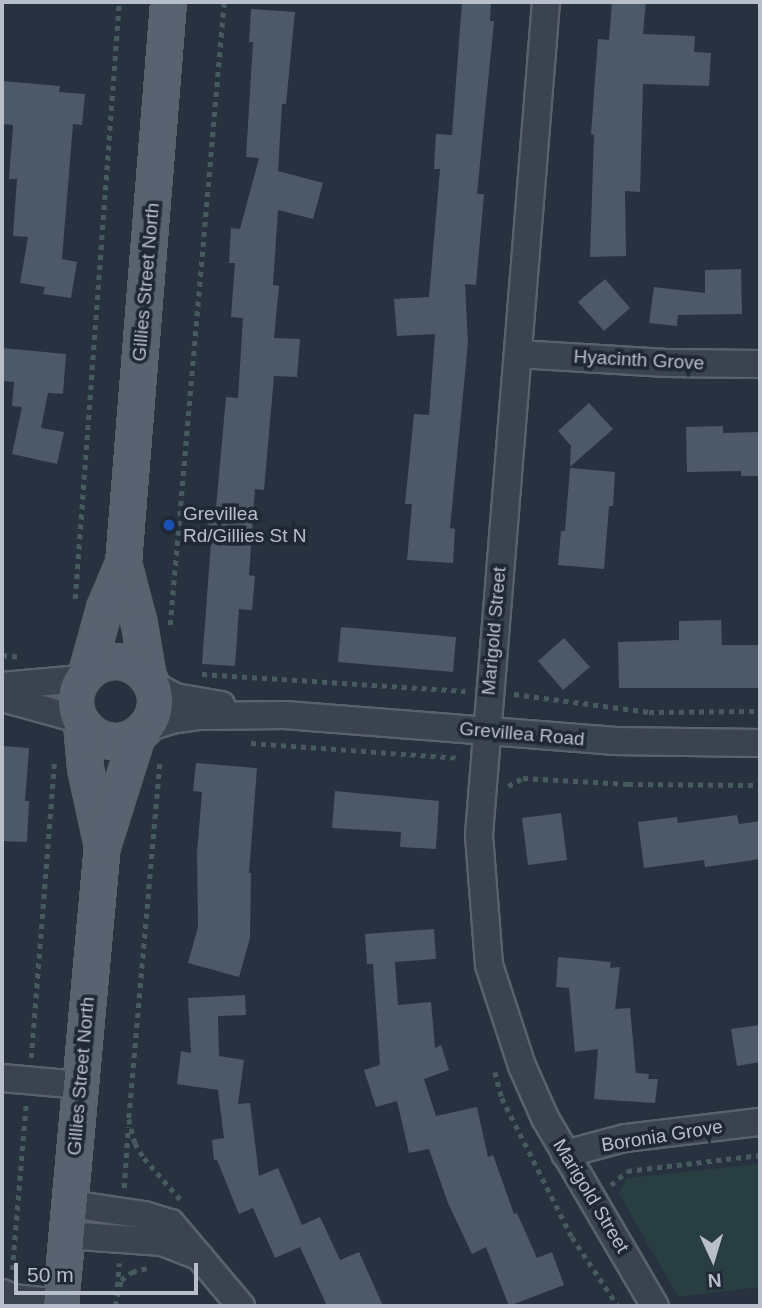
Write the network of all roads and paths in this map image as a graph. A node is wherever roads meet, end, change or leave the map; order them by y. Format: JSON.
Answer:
{"nodes":[{"id":1,"x":119,"y":2,"type":"edge"},
{"id":2,"x":169,"y":2,"type":"edge"},
{"id":3,"x":223,"y":2,"type":"edge"},
{"id":4,"x":546,"y":2,"type":"edge"},
{"id":5,"x":518,"y":354,"type":"junction"},
{"id":6,"x":760,"y":364,"type":"edge"},
{"id":7,"x":123,"y":563,"type":"junction"},
{"id":8,"x":75,"y":605,"type":"dead end"},
{"id":9,"x":169,"y":628,"type":"dead end"},
{"id":10,"x":194,"y":673,"type":"dead end"},
{"id":11,"x":84,"y":676,"type":"junction"},
{"id":12,"x":150,"y":681,"type":"junction"},
{"id":13,"x":2,"y":686,"type":"edge"},
{"id":14,"x":466,"y":691,"type":"dead end"},
{"id":15,"x":514,"y":694,"type":"dead end"},
{"id":16,"x":2,"y":698,"type":"edge"},
{"id":17,"x":760,"y":711,"type":"edge"},
{"id":18,"x":285,"y":715,"type":"junction"},
{"id":19,"x":80,"y":721,"type":"junction"},
{"id":20,"x":486,"y":730,"type":"junction"},
{"id":21,"x":147,"y":738,"type":"junction"},
{"id":22,"x":243,"y":742,"type":"dead end"},
{"id":23,"x":760,"y":743,"type":"edge"},
{"id":24,"x":54,"y":758,"type":"dead end"},
{"id":25,"x":458,"y":758,"type":"dead end"},
{"id":26,"x":760,"y":785,"type":"edge"},
{"id":27,"x":506,"y":799,"type":"dead end"},
{"id":28,"x":102,"y":846,"type":"junction"},
{"id":29,"x":2,"y":1078,"type":"edge"},
{"id":30,"x":29,"y":1080,"type":"junction"},
{"id":31,"x":80,"y":1085,"type":"junction"},
{"id":32,"x":760,"y":1122,"type":"edge"},
{"id":33,"x":527,"y":1148,"type":"dead end"},
{"id":34,"x":565,"y":1154,"type":"junction"},
{"id":35,"x":760,"y":1155,"type":"edge"},
{"id":36,"x":152,"y":1168,"type":"dead end"},
{"id":37,"x":607,"y":1194,"type":"dead end"},
{"id":38,"x":69,"y":1219,"type":"junction"},
{"id":39,"x":154,"y":1267,"type":"dead end"},
{"id":40,"x":6,"y":1295,"type":"edge"},
{"id":41,"x":60,"y":1305,"type":"edge"},
{"id":42,"x":115,"y":1306,"type":"edge"},
{"id":43,"x":241,"y":1306,"type":"edge"},
{"id":44,"x":618,"y":1306,"type":"edge"},
{"id":45,"x":654,"y":1306,"type":"edge"}],
"edges":[{"from":1,"to":8,"type":"path"},
{"from":2,"to":7,"type":"main road","name":"Gillies Street North"},
{"from":3,"to":9,"type":"path"},
{"from":4,"to":5,"type":"street","name":"Marigold Street"},
{"from":5,"to":6,"type":"street","name":"Hyacinth Grove"},
{"from":5,"to":20,"type":"street","name":"Marigold Street"},
{"from":7,"to":11,"type":"main road","name":"Gillies Street North"},
{"from":7,"to":12,"type":"main road","name":"Gillies Street North"},
{"from":10,"to":14,"type":"path"},
{"from":11,"to":12,"type":"main road"},
{"from":11,"to":13,"type":"street"},
{"from":11,"to":19,"type":"main road","name":"Gillies Street North"},
{"from":12,"to":18,"type":"street","name":"Grevillea Road"},
{"from":12,"to":21,"type":"main road","name":"Gillies Street North"},
{"from":15,"to":17,"type":"path"},
{"from":16,"to":19,"type":"street"},
{"from":18,"to":20,"type":"street","name":"Grevillea Road"},
{"from":18,"to":21,"type":"street","name":"Grevillea Road"},
{"from":19,"to":21,"type":"main road"},
{"from":19,"to":28,"type":"main road","name":"Gillies Street North"},
{"from":20,"to":23,"type":"street","name":"Grevillea Road"},
{"from":20,"to":34,"type":"street","name":"Marigold Street"},
{"from":21,"to":28,"type":"main road","name":"Gillies Street North"},
{"from":21,"to":36,"type":"path"},
{"from":22,"to":25,"type":"path"},
{"from":24,"to":30,"type":"path"},
{"from":26,"to":27,"type":"path"},
{"from":28,"to":31,"type":"main road","name":"Gillies Street North"},
{"from":29,"to":30,"type":"street"},
{"from":30,"to":31,"type":"street"},
{"from":30,"to":40,"type":"path"},
{"from":31,"to":38,"type":"main road","name":"Gillies Street North"},
{"from":32,"to":34,"type":"street","name":"Boronia Grove"},
{"from":33,"to":44,"type":"path"},
{"from":34,"to":45,"type":"street","name":"Marigold Street"},
{"from":35,"to":37,"type":"path"},
{"from":38,"to":41,"type":"main road","name":"Gillies Street North"},
{"from":38,"to":43,"type":"street"},
{"from":39,"to":42,"type":"path"},
{"from":40,"to":41,"type":"street"}]}
